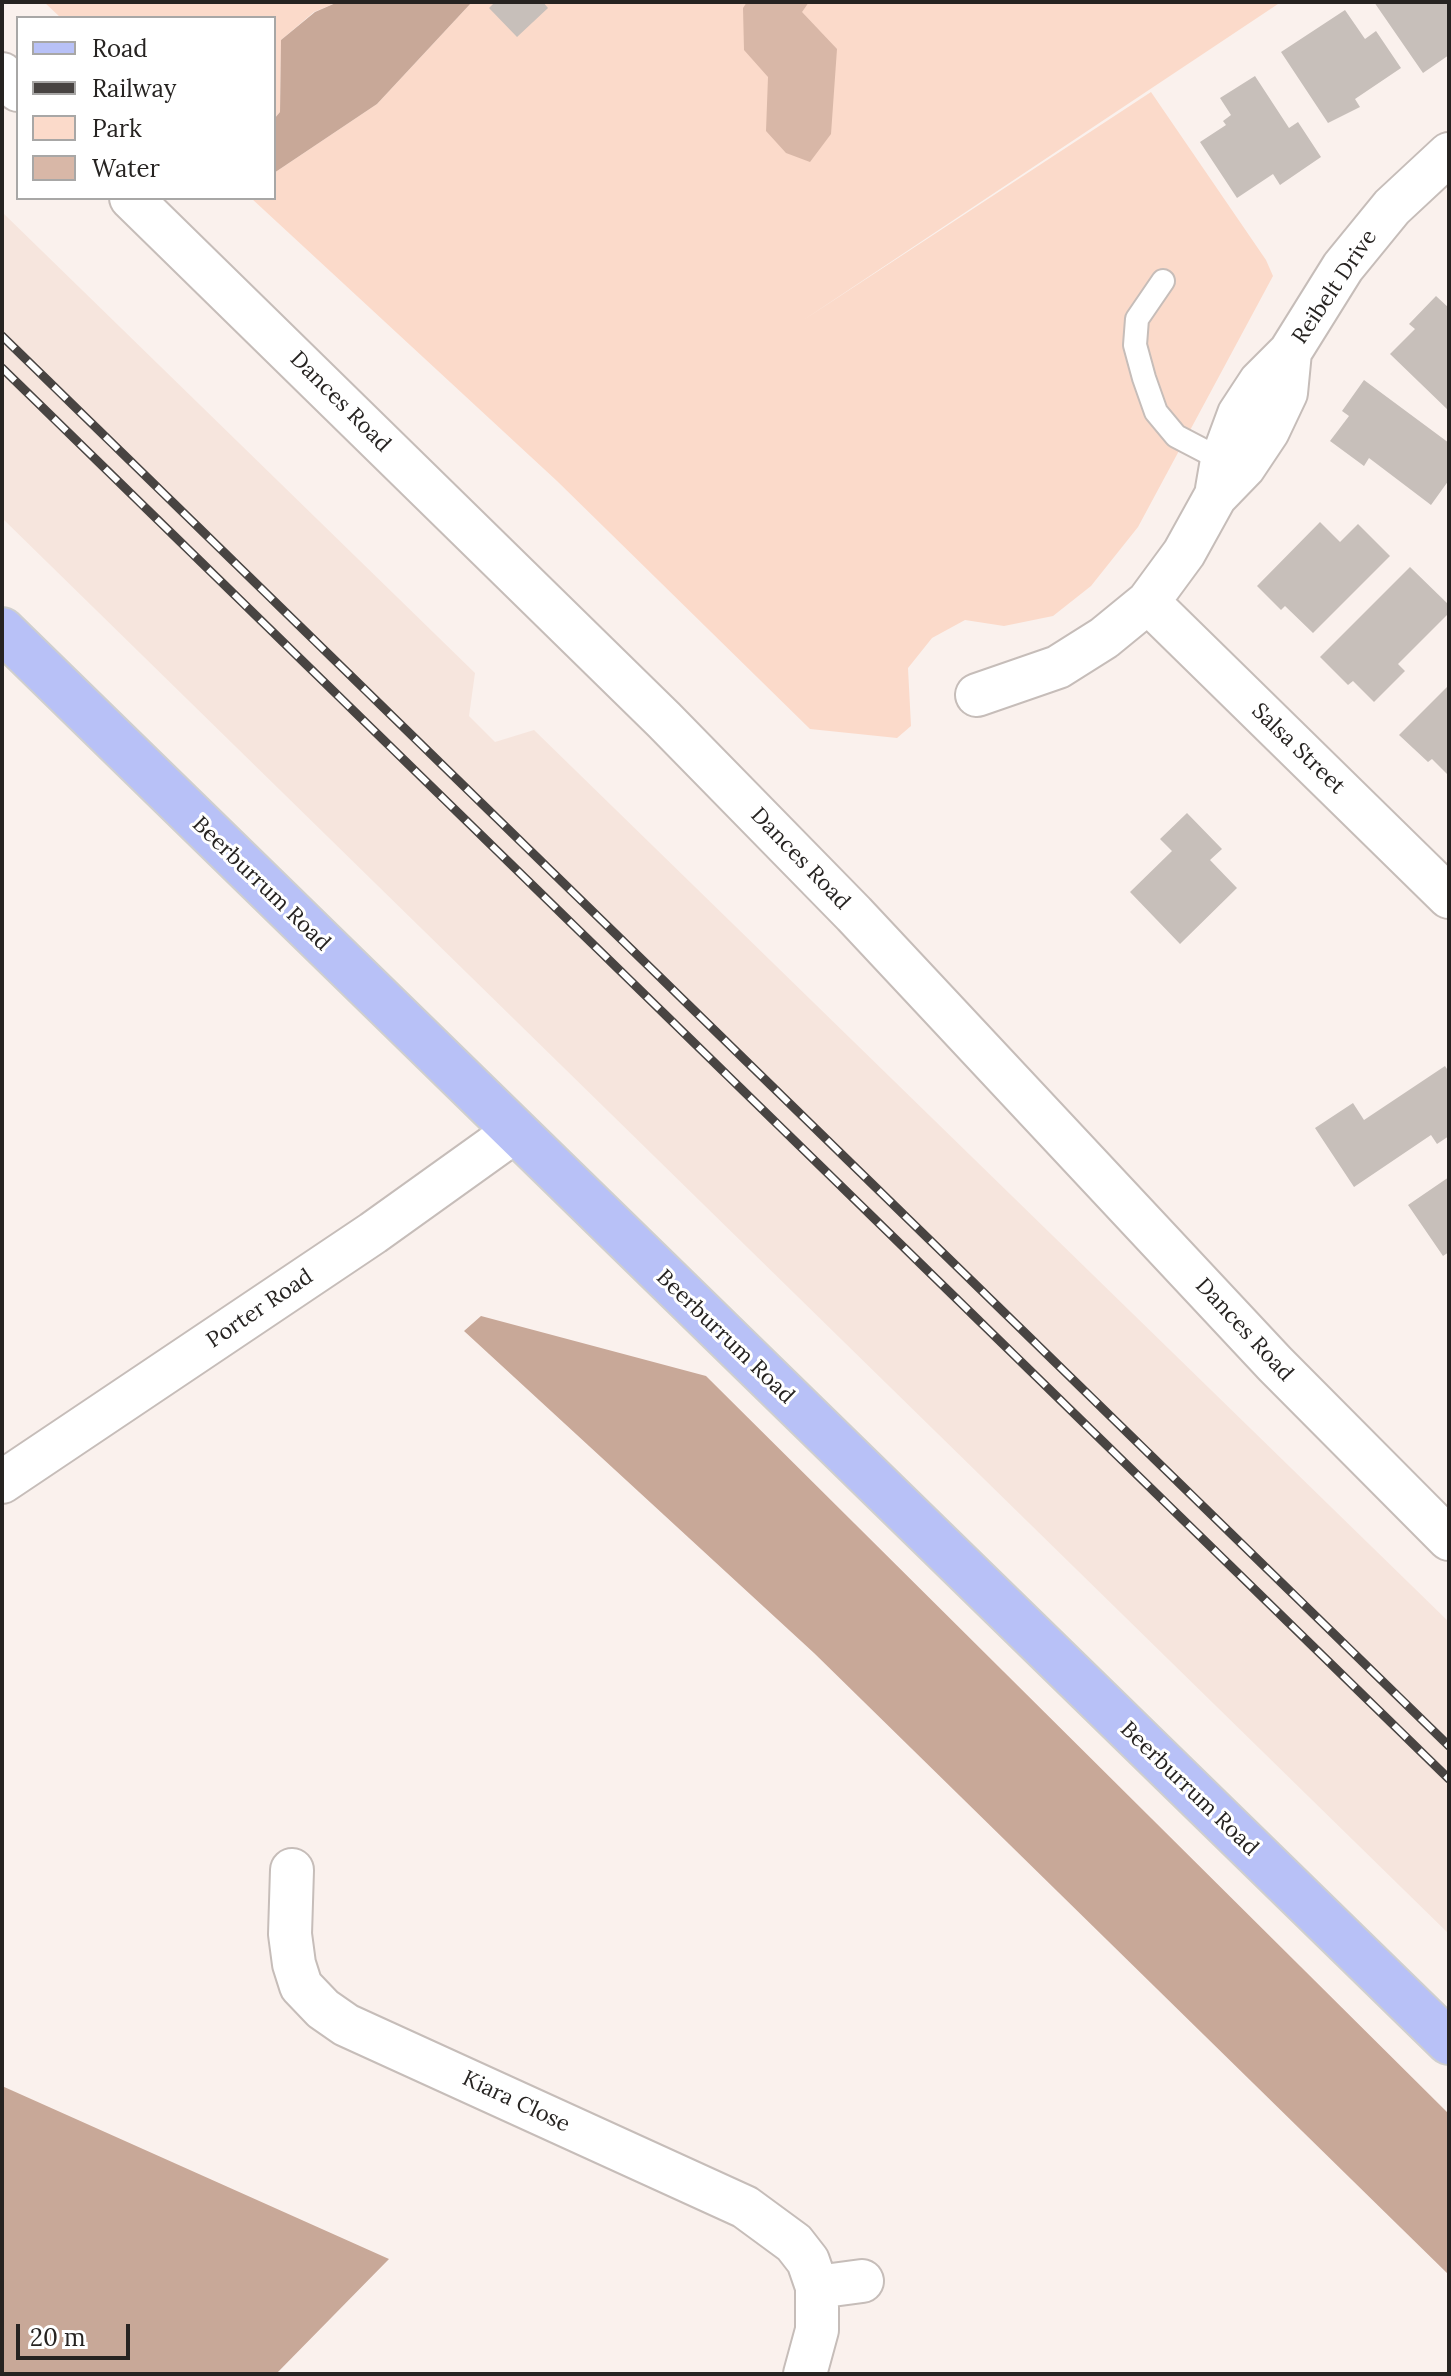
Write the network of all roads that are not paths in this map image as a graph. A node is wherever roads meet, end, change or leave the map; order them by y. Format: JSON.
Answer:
{"nodes":[{"id":1,"x":1446,"y":161,"type":"edge"},
{"id":2,"x":133,"y":200,"type":"edge"},
{"id":3,"x":1163,"y":281,"type":"dead end"},
{"id":4,"x":1218,"y":479,"type":"junction"},
{"id":5,"x":1148,"y":602,"type":"junction"},
{"id":6,"x":2,"y":630,"type":"edge"},
{"id":7,"x":977,"y":695,"type":"dead end"},
{"id":8,"x":1449,"y":897,"type":"edge"},
{"id":9,"x":514,"y":1132,"type":"junction"},
{"id":10,"x":2,"y":1482,"type":"edge"},
{"id":11,"x":1449,"y":1539,"type":"edge"},
{"id":12,"x":292,"y":1870,"type":"dead end"},
{"id":13,"x":1449,"y":2042,"type":"edge"},
{"id":14,"x":862,"y":2281,"type":"dead end"},
{"id":15,"x":817,"y":2287,"type":"junction"},
{"id":16,"x":805,"y":2374,"type":"edge"}],
"edges":[{"from":1,"to":4,"type":"street","name":"Reibelt Drive"},
{"from":2,"to":11,"type":"street","name":"Dances Road"},
{"from":3,"to":4,"type":"lane"},
{"from":4,"to":5,"type":"street","name":"Reibelt Drive"},
{"from":5,"to":7,"type":"street","name":"Reibelt Drive"},
{"from":5,"to":8,"type":"street","name":"Salsa Street"},
{"from":6,"to":9,"type":"main road","name":"Beerburrum Road"},
{"from":9,"to":10,"type":"street","name":"Porter Road"},
{"from":9,"to":13,"type":"main road","name":"Beerburrum Road"},
{"from":12,"to":15,"type":"street","name":"Kiara Close"},
{"from":14,"to":15,"type":"street"},
{"from":15,"to":16,"type":"street","name":"Kiara Close"}]}
